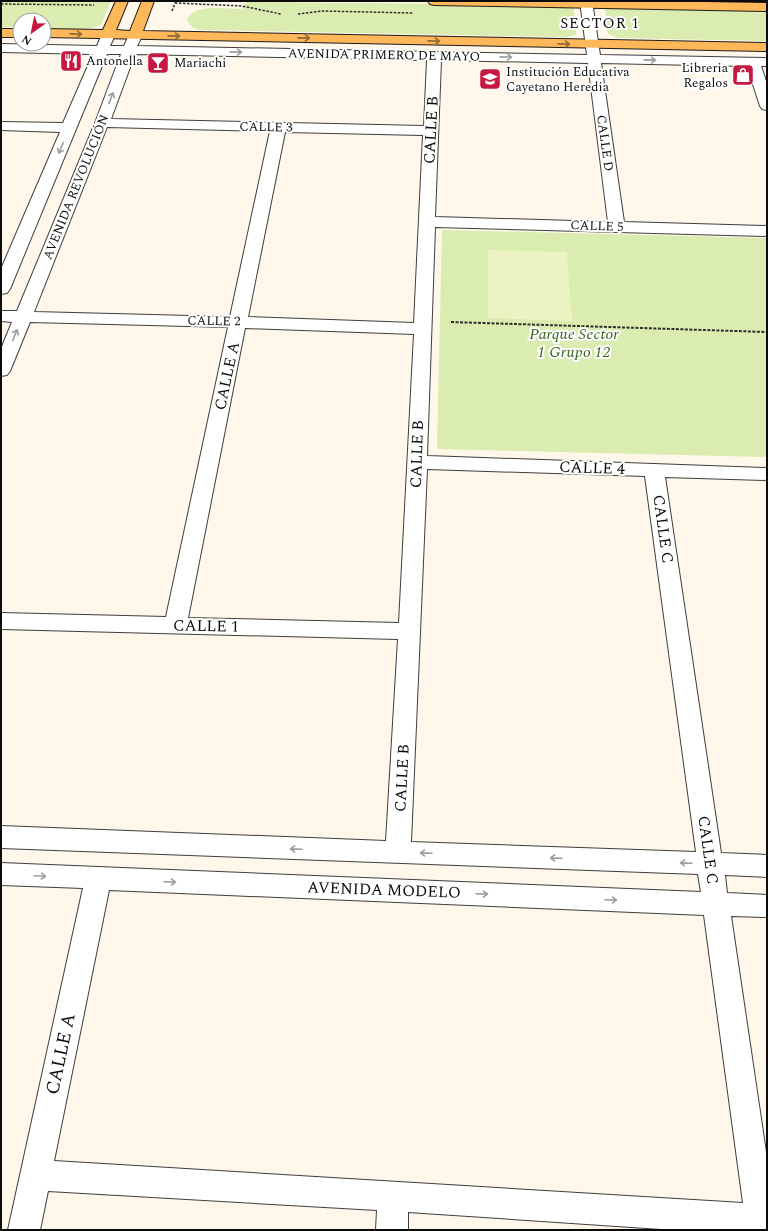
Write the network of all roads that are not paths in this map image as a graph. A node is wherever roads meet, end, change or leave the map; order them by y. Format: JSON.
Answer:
{"nodes":[{"id":1,"x":122,"y":1,"type":"edge"},
{"id":2,"x":148,"y":1,"type":"edge"},
{"id":3,"x":434,"y":1,"type":"edge"},
{"id":4,"x":438,"y":1,"type":"edge"},
{"id":5,"x":586,"y":2,"type":"edge"},
{"id":6,"x":738,"y":4,"type":"edge"},
{"id":7,"x":767,"y":8,"type":"edge"},
{"id":8,"x":1,"y":33,"type":"edge"},
{"id":9,"x":12,"y":33,"type":"edge"},
{"id":10,"x":52,"y":33,"type":"edge"},
{"id":11,"x":108,"y":34,"type":"junction"},
{"id":12,"x":135,"y":35,"type":"junction"},
{"id":13,"x":592,"y":44,"type":"junction"},
{"id":14,"x":767,"y":47,"type":"edge"},
{"id":15,"x":1,"y":48,"type":"edge"},
{"id":16,"x":102,"y":50,"type":"junction"},
{"id":17,"x":129,"y":50,"type":"junction"},
{"id":18,"x":434,"y":56,"type":"junction"},
{"id":19,"x":594,"y":59,"type":"junction"},
{"id":20,"x":760,"y":62,"type":"edge"},
{"id":21,"x":767,"y":106,"type":"edge"},
{"id":22,"x":102,"y":123,"type":"junction"},
{"id":23,"x":1,"y":126,"type":"edge"},
{"id":24,"x":69,"y":128,"type":"junction"},
{"id":25,"x":278,"y":128,"type":"junction"},
{"id":26,"x":431,"y":131,"type":"junction"},
{"id":27,"x":427,"y":222,"type":"junction"},
{"id":28,"x":617,"y":227,"type":"junction"},
{"id":29,"x":767,"y":231,"type":"edge"},
{"id":30,"x":1,"y":289,"type":"edge"},
{"id":31,"x":10,"y":317,"type":"edge"},
{"id":32,"x":238,"y":322,"type":"junction"},
{"id":33,"x":422,"y":325,"type":"junction"},
{"id":34,"x":1,"y":371,"type":"edge"},
{"id":35,"x":416,"y":462,"type":"junction"},
{"id":36,"x":654,"y":470,"type":"junction"},
{"id":37,"x":767,"y":474,"type":"edge"},
{"id":38,"x":1,"y":621,"type":"edge"},
{"id":39,"x":175,"y":625,"type":"junction"},
{"id":40,"x":410,"y":631,"type":"junction"},
{"id":41,"x":1,"y":837,"type":"edge"},
{"id":42,"x":398,"y":852,"type":"junction"},
{"id":43,"x":710,"y":864,"type":"junction"},
{"id":44,"x":767,"y":866,"type":"edge"},
{"id":45,"x":1,"y":874,"type":"edge"},
{"id":46,"x":98,"y":879,"type":"junction"},
{"id":47,"x":716,"y":904,"type":"junction"},
{"id":48,"x":767,"y":906,"type":"edge"},
{"id":49,"x":35,"y":1175,"type":"junction"},
{"id":50,"x":393,"y":1196,"type":"junction"},
{"id":51,"x":762,"y":1225,"type":"edge"},
{"id":52,"x":24,"y":1230,"type":"edge"},
{"id":53,"x":392,"y":1230,"type":"edge"}],
"edges":[{"from":1,"to":11,"type":"main road","name":"AVENIDA REVOLUCIÓN"},
{"from":2,"to":12,"type":"main road","name":"AVENIDA REVOLUCIÓN"},
{"from":3,"to":4,"type":"main road"},
{"from":4,"to":5,"type":"main road"},
{"from":5,"to":6,"type":"main road"},
{"from":5,"to":13,"type":"street","name":"CALLE D"},
{"from":6,"to":7,"type":"main road"},
{"from":8,"to":9,"type":"main road"},
{"from":10,"to":11,"type":"main road","name":"AVENIDA PRIMERO DE MAYO","one_way":true},
{"from":11,"to":12,"type":"main road","name":"AVENIDA PRIMERO DE MAYO"},
{"from":11,"to":16,"type":"street","name":"AVENIDA REVOLUCIÓN"},
{"from":12,"to":13,"type":"main road","name":"AVENIDA PRIMERO DE MAYO","one_way":true},
{"from":12,"to":17,"type":"street","name":"AVENIDA REVOLUCIÓN"},
{"from":13,"to":14,"type":"main road","name":"AVENIDA PRIMERO DE MAYO"},
{"from":13,"to":19,"type":"street","name":"CALLE D"},
{"from":15,"to":16,"type":"street","name":"AVENIDA PRIMERO DE MAYO"},
{"from":16,"to":17,"type":"street","name":"AVENIDA PRIMERO DE MAYO"},
{"from":16,"to":24,"type":"street","name":"AVENIDA REVOLUCIÓN"},
{"from":17,"to":18,"type":"street","name":"AVENIDA PRIMERO DE MAYO","one_way":true},
{"from":22,"to":17,"type":"street","name":"AVENIDA REVOLUCIÓN","one_way":true},
{"from":18,"to":19,"type":"street","name":"AVENIDA PRIMERO DE MAYO","one_way":true},
{"from":18,"to":26,"type":"street","name":"CALLE B"},
{"from":19,"to":20,"type":"street","name":"AVENIDA PRIMERO DE MAYO","one_way":true},
{"from":19,"to":28,"type":"street","name":"CALLE D"},
{"from":20,"to":21,"type":"street"},
{"from":22,"to":25,"type":"street","name":"CALLE 3"},
{"from":22,"to":31,"type":"street","name":"AVENIDA REVOLUCIÓN"},
{"from":23,"to":24,"type":"street"},
{"from":24,"to":30,"type":"street","name":"AVENIDA REVOLUCIÓN","one_way":true},
{"from":25,"to":26,"type":"street","name":"CALLE 3"},
{"from":25,"to":32,"type":"street","name":"CALLE A"},
{"from":26,"to":27,"type":"street","name":"CALLE B"},
{"from":27,"to":28,"type":"street","name":"CALLE 5"},
{"from":27,"to":33,"type":"street","name":"CALLE B"},
{"from":28,"to":29,"type":"street","name":"CALLE 5"},
{"from":31,"to":32,"type":"street","name":"CALLE 2"},
{"from":34,"to":31,"type":"street","name":"AVENIDA REVOLUCIÓN","one_way":true},
{"from":32,"to":33,"type":"street","name":"CALLE 2"},
{"from":32,"to":39,"type":"street","name":"CALLE A"},
{"from":33,"to":35,"type":"street","name":"CALLE B"},
{"from":35,"to":36,"type":"street","name":"CALLE 4"},
{"from":35,"to":40,"type":"street","name":"CALLE B"},
{"from":36,"to":37,"type":"street","name":"CALLE 4"},
{"from":36,"to":43,"type":"street","name":"CALLE C"},
{"from":38,"to":39,"type":"street","name":"CALLE 1"},
{"from":39,"to":40,"type":"street","name":"CALLE 1"},
{"from":40,"to":42,"type":"street","name":"CALLE B"},
{"from":42,"to":41,"type":"street","one_way":true},
{"from":43,"to":42,"type":"street","one_way":true},
{"from":43,"to":44,"type":"street"},
{"from":43,"to":47,"type":"street","name":"CALLE C"},
{"from":45,"to":46,"type":"street","name":"AVENIDA MODELO","one_way":true},
{"from":46,"to":47,"type":"street","name":"AVENIDA MODELO","one_way":true},
{"from":46,"to":49,"type":"street","name":"CALLE A"},
{"from":47,"to":48,"type":"street","name":"AVENIDA MODELO"},
{"from":47,"to":51,"type":"street","name":"CALLE C"},
{"from":49,"to":50,"type":"street"},
{"from":49,"to":52,"type":"street","name":"CALLE A"},
{"from":50,"to":51,"type":"street"},
{"from":50,"to":53,"type":"street"}]}
